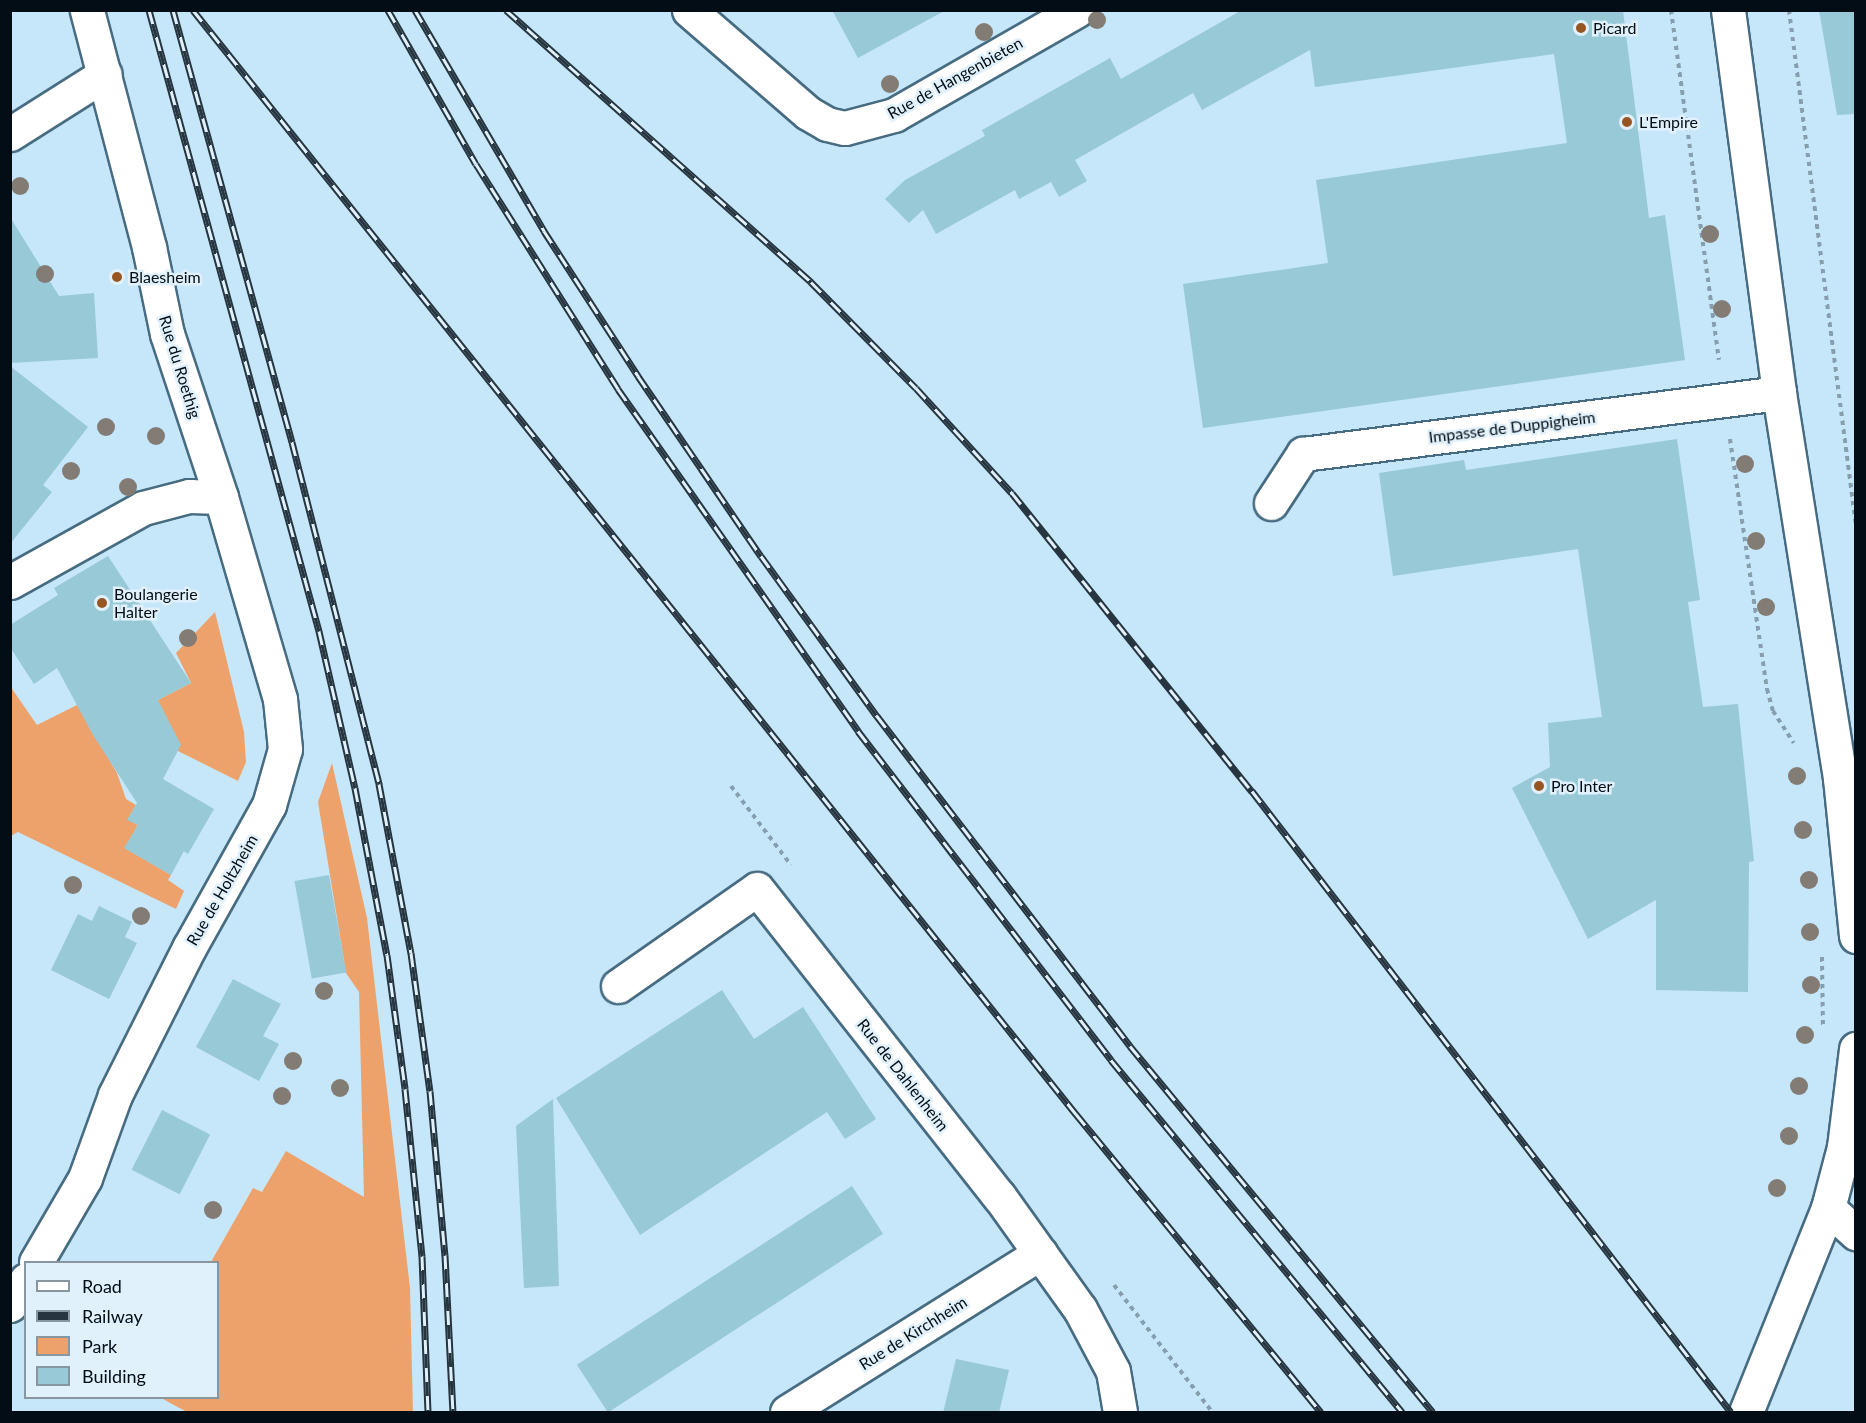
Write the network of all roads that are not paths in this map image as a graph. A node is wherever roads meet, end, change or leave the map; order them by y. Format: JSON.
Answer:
{"nodes":[{"id":1,"x":87,"y":10,"type":"edge"},
{"id":2,"x":689,"y":10,"type":"edge"},
{"id":3,"x":1077,"y":10,"type":"edge"},
{"id":4,"x":1728,"y":10,"type":"edge"},
{"id":5,"x":105,"y":75,"type":"junction"},
{"id":6,"x":10,"y":134,"type":"edge"},
{"id":7,"x":1779,"y":393,"type":"junction"},
{"id":8,"x":221,"y":497,"type":"junction"},
{"id":9,"x":1271,"y":503,"type":"dead end"},
{"id":10,"x":10,"y":582,"type":"edge"},
{"id":11,"x":1856,"y":936,"type":"edge"},
{"id":12,"x":618,"y":986,"type":"dead end"},
{"id":13,"x":1856,"y":1050,"type":"edge"},
{"id":14,"x":1850,"y":1148,"type":"edge"},
{"id":15,"x":1828,"y":1208,"type":"junction"},
{"id":16,"x":1856,"y":1233,"type":"edge"},
{"id":17,"x":1040,"y":1253,"type":"junction"},
{"id":18,"x":37,"y":1261,"type":"edge"},
{"id":19,"x":24,"y":1283,"type":"edge"},
{"id":20,"x":10,"y":1305,"type":"edge"},
{"id":21,"x":787,"y":1413,"type":"edge"},
{"id":22,"x":1120,"y":1413,"type":"edge"},
{"id":23,"x":1746,"y":1413,"type":"edge"}],
"edges":[{"from":1,"to":5,"type":"street","name":"Rue du Roethig"},
{"from":2,"to":3,"type":"street","name":"Rue de Hangenbieten"},
{"from":4,"to":7,"type":"street"},
{"from":5,"to":6,"type":"street"},
{"from":5,"to":8,"type":"street","name":"Rue du Roethig"},
{"from":7,"to":9,"type":"street","name":"Impasse de Duppigheim"},
{"from":7,"to":11,"type":"street"},
{"from":8,"to":10,"type":"street"},
{"from":8,"to":18,"type":"street","name":"Rue de Holtzheim"},
{"from":12,"to":17,"type":"street","name":"Rue de Dahlenheim"},
{"from":13,"to":14,"type":"street"},
{"from":14,"to":15,"type":"street"},
{"from":15,"to":16,"type":"street"},
{"from":15,"to":23,"type":"street"},
{"from":17,"to":21,"type":"street","name":"Rue de Kirchheim"},
{"from":17,"to":22,"type":"street","name":"Rue de Dahlenheim"},
{"from":19,"to":20,"type":"street"}]}
